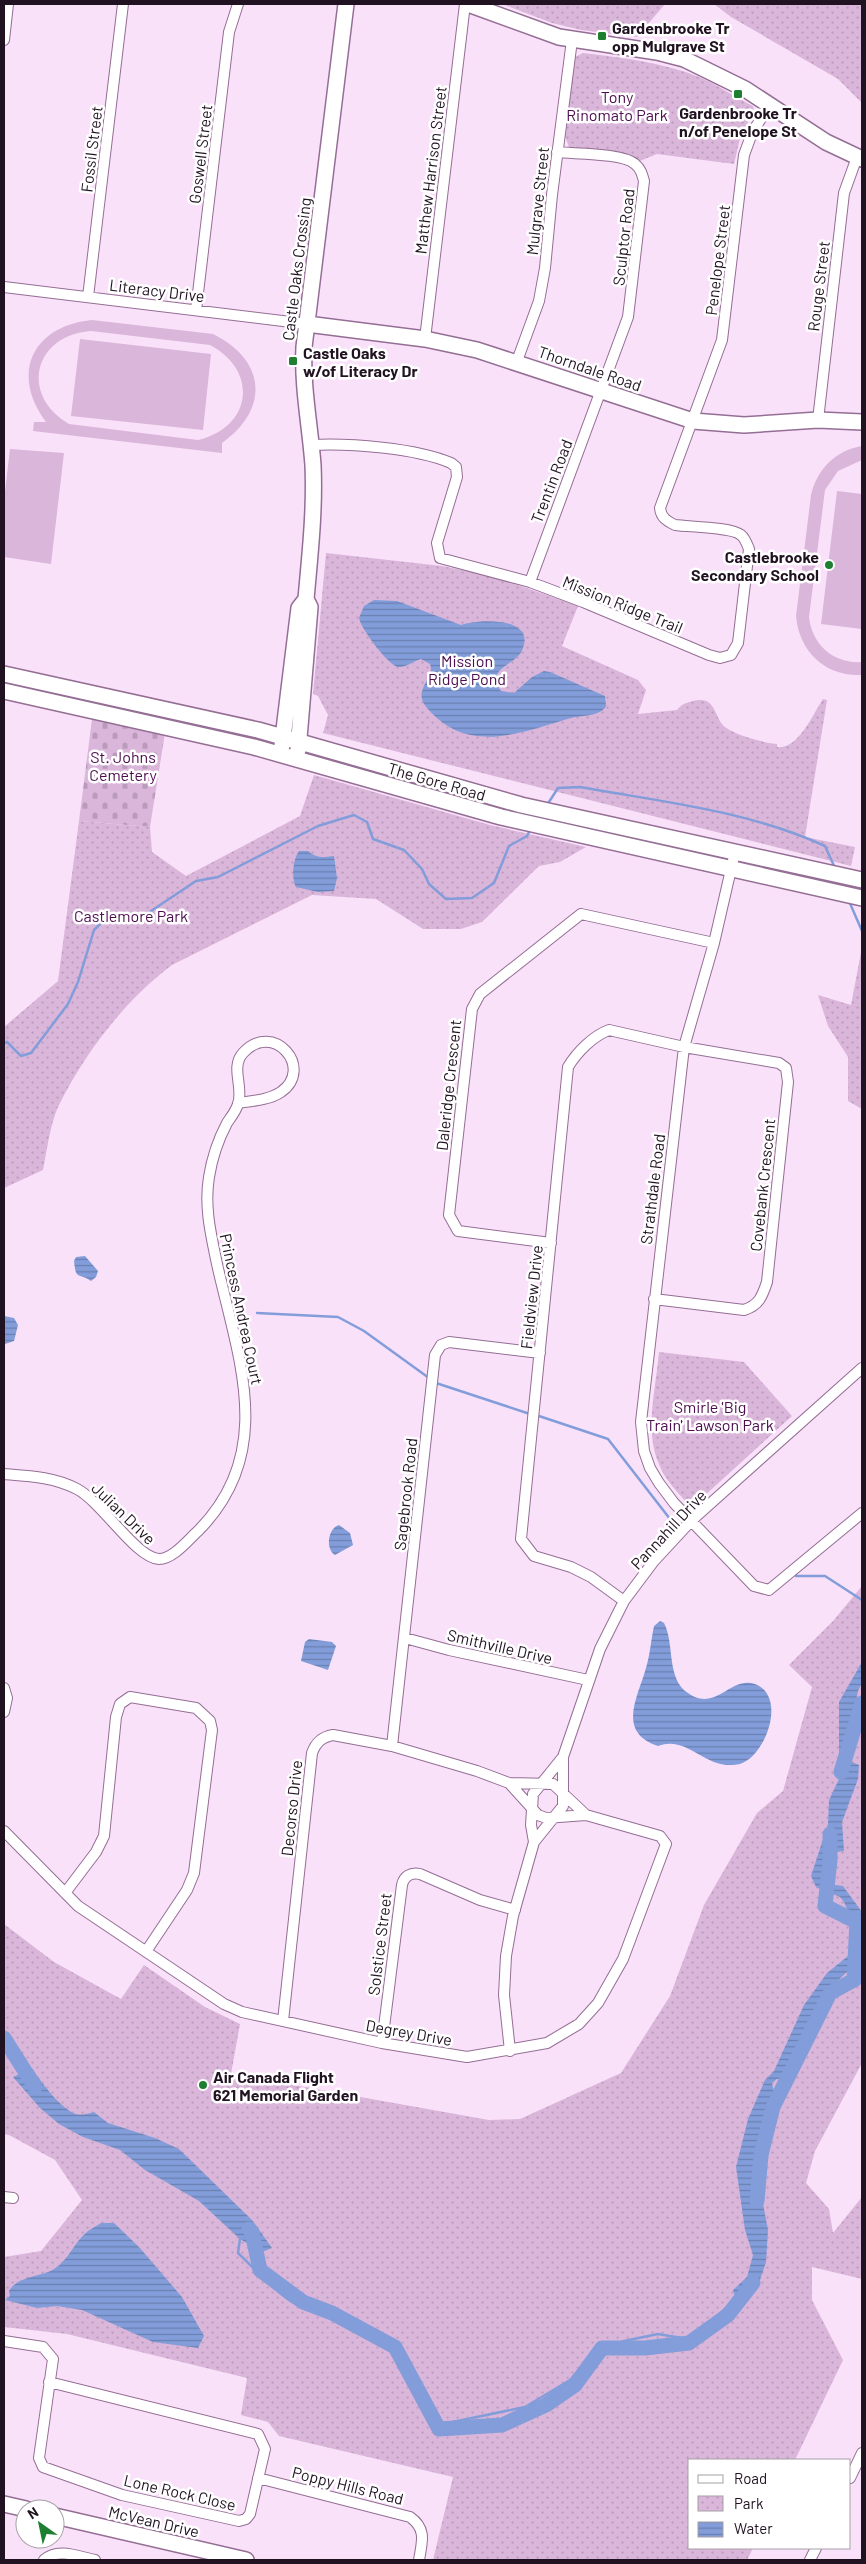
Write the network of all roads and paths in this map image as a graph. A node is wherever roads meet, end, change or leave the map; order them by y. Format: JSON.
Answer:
{"nodes":[{"id":1,"x":8,"y":4,"type":"edge"},
{"id":2,"x":123,"y":4,"type":"edge"},
{"id":3,"x":238,"y":4,"type":"edge"},
{"id":4,"x":346,"y":4,"type":"edge"},
{"id":5,"x":467,"y":4,"type":"edge"},
{"id":6,"x":4,"y":40,"type":"edge"},
{"id":7,"x":572,"y":40,"type":"junction"},
{"id":8,"x":770,"y":104,"type":"junction"},
{"id":9,"x":557,"y":152,"type":"junction"},
{"id":10,"x":860,"y":158,"type":"edge"},
{"id":11,"x":4,"y":287,"type":"edge"},
{"id":12,"x":88,"y":297,"type":"junction"},
{"id":13,"x":196,"y":310,"type":"junction"},
{"id":14,"x":307,"y":324,"type":"junction"},
{"id":15,"x":425,"y":339,"type":"junction"},
{"id":16,"x":517,"y":361,"type":"junction"},
{"id":17,"x":601,"y":391,"type":"junction"},
{"id":18,"x":818,"y":420,"type":"junction"},
{"id":19,"x":693,"y":421,"type":"junction"},
{"id":20,"x":862,"y":422,"type":"edge"},
{"id":21,"x":310,"y":445,"type":"junction"},
{"id":22,"x":530,"y":582,"type":"junction"},
{"id":23,"x":306,"y":599,"type":"junction"},
{"id":24,"x":4,"y":674,"type":"edge"},
{"id":25,"x":4,"y":692,"type":"edge"},
{"id":26,"x":283,"y":737,"type":"junction"},
{"id":27,"x":298,"y":742,"type":"junction"},
{"id":28,"x":281,"y":754,"type":"junction"},
{"id":29,"x":297,"y":759,"type":"junction"},
{"id":30,"x":735,"y":852,"type":"junction"},
{"id":31,"x":731,"y":869,"type":"junction"},
{"id":32,"x":858,"y":880,"type":"edge"},
{"id":33,"x":862,"y":898,"type":"edge"},
{"id":34,"x":714,"y":943,"type":"junction"},
{"id":35,"x":684,"y":1047,"type":"junction"},
{"id":36,"x":238,"y":1104,"type":"junction"},
{"id":37,"x":551,"y":1243,"type":"junction"},
{"id":38,"x":654,"y":1299,"type":"junction"},
{"id":39,"x":540,"y":1353,"type":"junction"},
{"id":40,"x":862,"y":1368,"type":"edge"},
{"id":41,"x":4,"y":1474,"type":"edge"},
{"id":42,"x":862,"y":1512,"type":"edge"},
{"id":43,"x":692,"y":1520,"type":"junction"},
{"id":44,"x":164,"y":1559,"type":"joint"},
{"id":45,"x":624,"y":1601,"type":"junction"},
{"id":46,"x":406,"y":1638,"type":"junction"},
{"id":47,"x":588,"y":1680,"type":"junction"},
{"id":48,"x":4,"y":1688,"type":"edge"},
{"id":49,"x":4,"y":1712,"type":"edge"},
{"id":50,"x":392,"y":1746,"type":"junction"},
{"id":51,"x":563,"y":1758,"type":"junction"},
{"id":52,"x":508,"y":1783,"type":"junction"},
{"id":53,"x":541,"y":1784,"type":"junction"},
{"id":54,"x":564,"y":1795,"type":"junction"},
{"id":55,"x":532,"y":1807,"type":"junction"},
{"id":56,"x":586,"y":1815,"type":"junction"},
{"id":57,"x":554,"y":1817,"type":"junction"},
{"id":58,"x":4,"y":1831,"type":"edge"},
{"id":59,"x":534,"y":1842,"type":"junction"},
{"id":60,"x":65,"y":1893,"type":"junction"},
{"id":61,"x":515,"y":1910,"type":"junction"},
{"id":62,"x":147,"y":1950,"type":"junction"},
{"id":63,"x":283,"y":2022,"type":"junction"},
{"id":64,"x":382,"y":2044,"type":"junction"},
{"id":65,"x":510,"y":2051,"type":"junction"},
{"id":66,"x":4,"y":2341,"type":"edge"},
{"id":67,"x":49,"y":2382,"type":"junction"},
{"id":68,"x":862,"y":2453,"type":"edge"},
{"id":69,"x":851,"y":2476,"type":"edge"},
{"id":70,"x":258,"y":2478,"type":"junction"},
{"id":71,"x":65,"y":2518,"type":"edge"},
{"id":72,"x":44,"y":2560,"type":"edge"},
{"id":73,"x":95,"y":2560,"type":"edge"},
{"id":74,"x":246,"y":2560,"type":"edge"},
{"id":75,"x":419,"y":2560,"type":"edge"}],
"edges":[{"from":1,"to":6,"type":"street"},
{"from":2,"to":12,"type":"street","name":"Fossil Street"},
{"from":3,"to":13,"type":"street","name":"Goswell Street"},
{"from":4,"to":14,"type":"main road","name":"Castle Oaks Crossing"},
{"from":5,"to":7,"type":"main road"},
{"from":5,"to":15,"type":"street","name":"Matthew Harrison Street"},
{"from":7,"to":8,"type":"main road"},
{"from":7,"to":9,"type":"street","name":"Mulgrave Street"},
{"from":8,"to":10,"type":"main road"},
{"from":8,"to":19,"type":"street","name":"Penelope Street"},
{"from":9,"to":16,"type":"street","name":"Mulgrave Street"},
{"from":9,"to":17,"type":"street","name":"Sculptor Road"},
{"from":10,"to":18,"type":"street","name":"Rouge Street"},
{"from":11,"to":12,"type":"street","name":"Literacy Drive"},
{"from":12,"to":13,"type":"street","name":"Literacy Drive"},
{"from":13,"to":14,"type":"street","name":"Literacy Drive"},
{"from":14,"to":15,"type":"main road","name":"Thorndale Road"},
{"from":14,"to":21,"type":"main road","name":"Castle Oaks Crossing"},
{"from":15,"to":16,"type":"main road","name":"Thorndale Road"},
{"from":16,"to":17,"type":"main road","name":"Thorndale Road"},
{"from":17,"to":19,"type":"main road","name":"Thorndale Road"},
{"from":17,"to":22,"type":"street","name":"Trentin Road"},
{"from":18,"to":19,"type":"main road","name":"Thorndale Road"},
{"from":18,"to":20,"type":"main road","name":"Thorndale Road"},
{"from":19,"to":22,"type":"street","name":"Mission Ridge Trail"},
{"from":21,"to":22,"type":"street","name":"Mission Ridge Trail"},
{"from":21,"to":23,"type":"main road","name":"Castle Oaks Crossing"},
{"from":23,"to":26,"type":"main road","name":"Castle Oaks Crossing"},
{"from":23,"to":27,"type":"main road","name":"Castle Oaks Crossing"},
{"from":24,"to":26,"type":"main road","name":"The Gore Road"},
{"from":25,"to":28,"type":"main road","name":"The Gore Road"},
{"from":26,"to":27,"type":"main road","name":"The Gore Road"},
{"from":26,"to":28,"type":"main road","name":"Castle Oaks Crossing"},
{"from":27,"to":29,"type":"main road","name":"Castle Oaks Crossing"},
{"from":27,"to":30,"type":"main road","name":"The Gore Road"},
{"from":28,"to":29,"type":"main road","name":"The Gore Road"},
{"from":29,"to":31,"type":"main road","name":"The Gore Road"},
{"from":30,"to":31,"type":"street","name":"Strathdale Road"},
{"from":30,"to":32,"type":"main road","name":"The Gore Road"},
{"from":31,"to":33,"type":"main road","name":"The Gore Road"},
{"from":31,"to":34,"type":"street","name":"Strathdale Road"},
{"from":34,"to":35,"type":"street","name":"Strathdale Road"},
{"from":34,"to":37,"type":"street","name":"Daleridge Crescent"},
{"from":35,"to":37,"type":"street","name":"Fieldview Drive"},
{"from":35,"to":38,"type":"street","name":"Strathdale Road"},
{"from":35,"to":38,"type":"street","name":"Covebank Crescent"},
{"from":36,"to":36,"type":"street","name":"Princess Andrea Court"},
{"from":36,"to":44,"type":"street","name":"Princess Andrea Court"},
{"from":37,"to":39,"type":"street","name":"Fieldview Drive"},
{"from":38,"to":43,"type":"street","name":"Strathdale Road"},
{"from":39,"to":45,"type":"street","name":"Fieldview Drive"},
{"from":39,"to":46,"type":"street","name":"Sagebrook Road"},
{"from":40,"to":43,"type":"street","name":"Pannahill Drive"},
{"from":41,"to":44,"type":"street","name":"Julian Drive"},
{"from":42,"to":43,"type":"street","name":"Strathdale Road"},
{"from":43,"to":45,"type":"street","name":"Pannahill Drive"},
{"from":45,"to":47,"type":"street","name":"Pannahill Drive"},
{"from":46,"to":47,"type":"street","name":"Smithville Drive"},
{"from":46,"to":50,"type":"street","name":"Sagebrook Road"},
{"from":47,"to":51,"type":"street","name":"Pannahill Drive"},
{"from":48,"to":49,"type":"street"},
{"from":50,"to":52,"type":"street","name":"Decorso Drive"},
{"from":50,"to":63,"type":"street","name":"Decorso Drive"},
{"from":51,"to":53,"type":"street","name":"Pannahill Drive"},
{"from":51,"to":54,"type":"street","name":"Pannahill Drive"},
{"from":52,"to":53,"type":"street"},
{"from":52,"to":55,"type":"street","name":"Decorso Drive"},
{"from":53,"to":54,"type":"street"},
{"from":53,"to":55,"type":"street","name":"Pannahill Drive"},
{"from":54,"to":56,"type":"street","name":"Degrey Drive"},
{"from":54,"to":57,"type":"street","name":"Pannahill Drive"},
{"from":55,"to":57,"type":"street"},
{"from":55,"to":59,"type":"street","name":"Pannahill Drive"},
{"from":56,"to":57,"type":"street","name":"Degrey Drive"},
{"from":56,"to":65,"type":"street","name":"Degrey Drive"},
{"from":57,"to":59,"type":"street","name":"Pannahill Drive"},
{"from":58,"to":60,"type":"street","name":"Degrey Drive"},
{"from":59,"to":61,"type":"street","name":"Pannahill Drive"},
{"from":60,"to":62,"type":"street","name":"Degrey Drive"},
{"from":60,"to":62,"type":"street"},
{"from":61,"to":64,"type":"street","name":"Solstice Street"},
{"from":61,"to":65,"type":"street","name":"Pannahill Drive"},
{"from":62,"to":63,"type":"street","name":"Degrey Drive"},
{"from":63,"to":64,"type":"street","name":"Degrey Drive"},
{"from":64,"to":65,"type":"street","name":"Degrey Drive"},
{"from":66,"to":67,"type":"street","name":"Lone Rock Close"},
{"from":67,"to":70,"type":"street","name":"Lone Rock Close"},
{"from":67,"to":70,"type":"street","name":"Lone Rock Close"},
{"from":68,"to":69,"type":"street"},
{"from":70,"to":75,"type":"street","name":"Poppy Hills Road"},
{"from":71,"to":74,"type":"main road","name":"McVean Drive"},
{"from":72,"to":73,"type":"street"}]}
